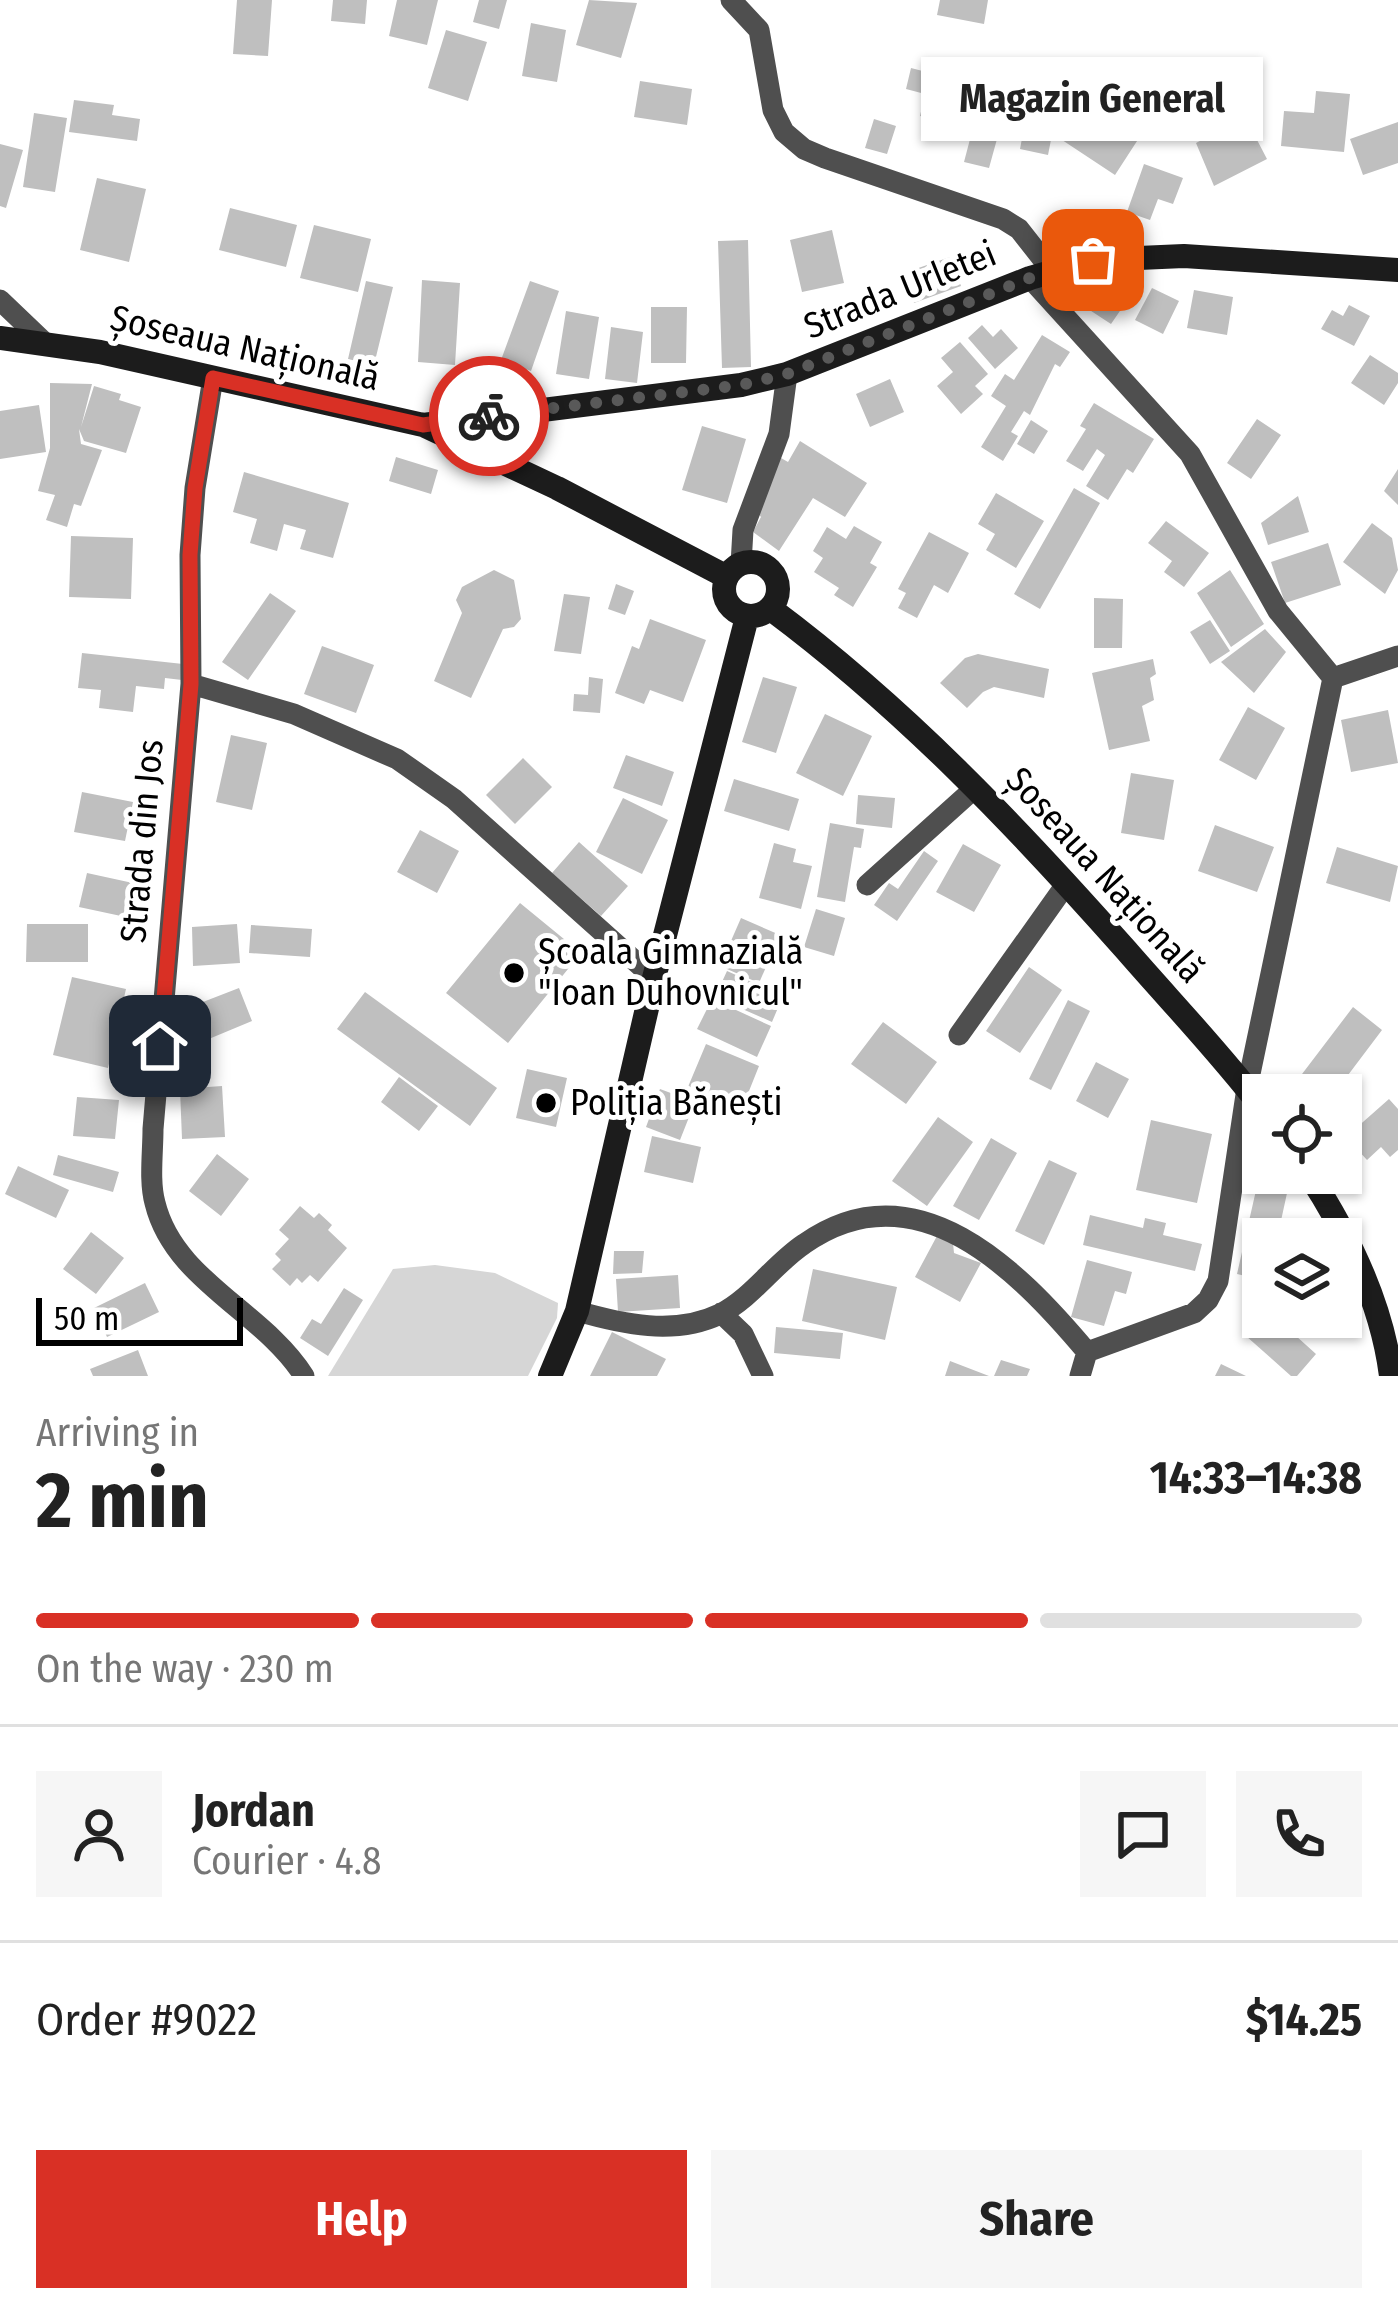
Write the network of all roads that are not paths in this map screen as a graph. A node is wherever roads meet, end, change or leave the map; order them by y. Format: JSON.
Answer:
{"nodes":[{"id":1,"x":731,"y":0,"type":"edge"},
{"id":2,"x":1398,"y":270,"type":"edge"},
{"id":3,"x":1041,"y":274,"type":"junction"},
{"id":4,"x":0,"y":300,"type":"edge"},
{"id":5,"x":0,"y":338,"type":"edge"},
{"id":6,"x":44,"y":342,"type":"junction"},
{"id":7,"x":787,"y":374,"type":"junction"},
{"id":8,"x":213,"y":378,"type":"junction"},
{"id":9,"x":423,"y":425,"type":"junction"},
{"id":10,"x":734,"y":570,"type":"junction"},
{"id":11,"x":759,"y":613,"type":"junction"},
{"id":12,"x":1398,"y":656,"type":"edge"},
{"id":13,"x":1333,"y":679,"type":"junction"},
{"id":14,"x":191,"y":684,"type":"junction"},
{"id":15,"x":976,"y":787,"type":"junction"},
{"id":16,"x":1067,"y":883,"type":"junction"},
{"id":17,"x":867,"y":885,"type":"dead end"},
{"id":18,"x":654,"y":978,"type":"junction"},
{"id":19,"x":959,"y":1035,"type":"dead end"},
{"id":20,"x":1250,"y":1074,"type":"edge"},
{"id":21,"x":1242,"y":1082,"type":"edge"},
{"id":22,"x":1242,"y":1121,"type":"edge"},
{"id":23,"x":1321,"y":1194,"type":"edge"},
{"id":24,"x":577,"y":1311,"type":"junction"},
{"id":25,"x":722,"y":1313,"type":"junction"},
{"id":26,"x":1087,"y":1352,"type":"junction"},
{"id":27,"x":304,"y":1376,"type":"edge"},
{"id":28,"x":550,"y":1376,"type":"edge"},
{"id":29,"x":763,"y":1376,"type":"edge"},
{"id":30,"x":1080,"y":1376,"type":"edge"},
{"id":31,"x":1391,"y":1376,"type":"edge"}],
"edges":[{"from":1,"to":3,"type":"street"},
{"from":2,"to":3,"type":"street","name":"Strada Urletei"},
{"from":3,"to":7,"type":"street","name":"Strada Urletei"},
{"from":3,"to":13,"type":"street"},
{"from":4,"to":6,"type":"street"},
{"from":5,"to":6,"type":"street","name":"Șoseaua Națională"},
{"from":6,"to":8,"type":"street","name":"Șoseaua Națională"},
{"from":7,"to":9,"type":"street","name":"Strada Urletei"},
{"from":7,"to":10,"type":"street","name":"Strada Urletei"},
{"from":8,"to":9,"type":"street","name":"Șoseaua Națională"},
{"from":8,"to":14,"type":"street","name":"Strada din Jos"},
{"from":9,"to":10,"type":"street","name":"Șoseaua Națională"},
{"from":10,"to":11,"type":"street","name":"Șoseaua Națională"},
{"from":10,"to":11,"type":"street","name":"Șoseaua Națională"},
{"from":11,"to":15,"type":"street","name":"Șoseaua Națională"},
{"from":11,"to":18,"type":"street"},
{"from":12,"to":13,"type":"street"},
{"from":13,"to":20,"type":"street"},
{"from":14,"to":18,"type":"street"},
{"from":14,"to":27,"type":"street","name":"Strada din Jos"},
{"from":15,"to":16,"type":"street","name":"Șoseaua Națională"},
{"from":15,"to":17,"type":"street"},
{"from":16,"to":19,"type":"street"},
{"from":16,"to":21,"type":"street","name":"Șoseaua Națională"},
{"from":18,"to":24,"type":"street"},
{"from":22,"to":26,"type":"street"},
{"from":23,"to":31,"type":"street"},
{"from":24,"to":25,"type":"street"},
{"from":24,"to":28,"type":"street"},
{"from":25,"to":26,"type":"street"},
{"from":25,"to":29,"type":"street"},
{"from":26,"to":30,"type":"street"}]}
